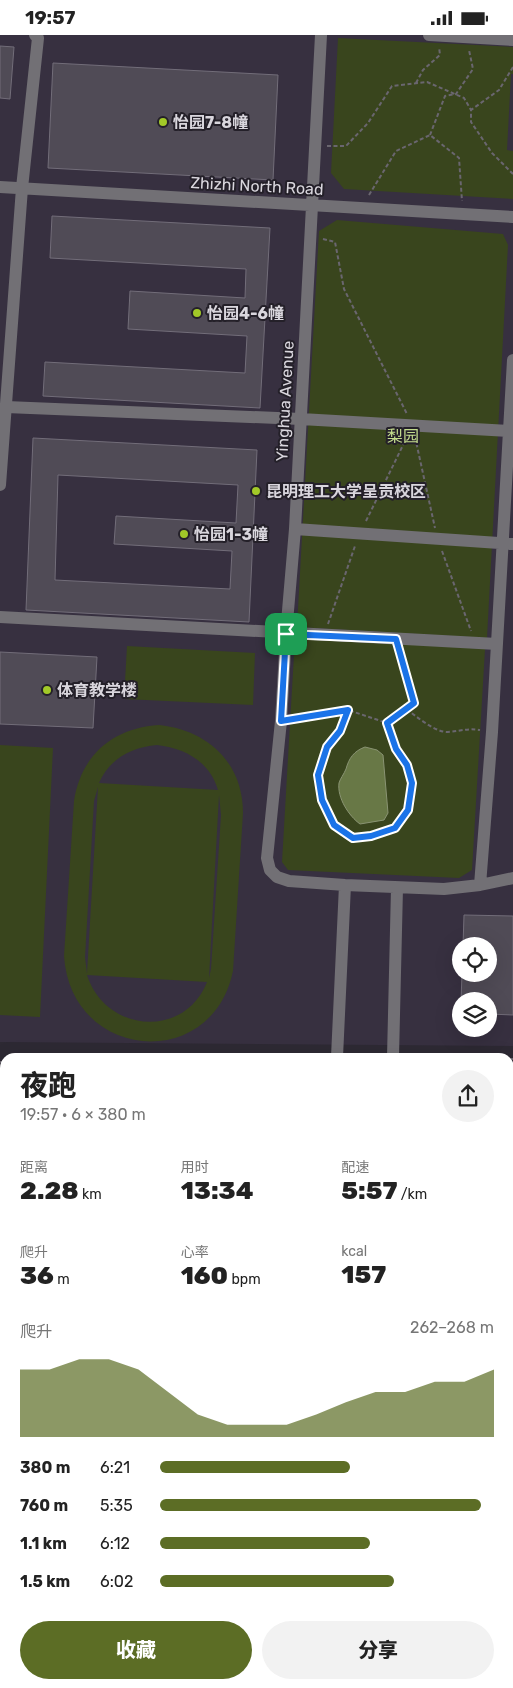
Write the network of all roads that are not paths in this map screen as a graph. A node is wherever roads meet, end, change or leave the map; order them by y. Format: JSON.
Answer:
{"nodes":[{"id":1,"x":35,"y":35,"type":"edge"},
{"id":2,"x":321,"y":35,"type":"edge"},
{"id":3,"x":429,"y":35,"type":"edge"},
{"id":4,"x":438,"y":35,"type":"edge"},
{"id":5,"x":513,"y":40,"type":"edge"},
{"id":6,"x":0,"y":187,"type":"edge"},
{"id":7,"x":22,"y":188,"type":"junction"},
{"id":8,"x":312,"y":205,"type":"junction"},
{"id":9,"x":513,"y":217,"type":"edge"},
{"id":10,"x":513,"y":360,"type":"edge"},
{"id":11,"x":6,"y":407,"type":"junction"},
{"id":12,"x":301,"y":419,"type":"junction"},
{"id":13,"x":509,"y":431,"type":"junction"},
{"id":14,"x":0,"y":485,"type":"edge"},
{"id":15,"x":295,"y":529,"type":"junction"},
{"id":16,"x":508,"y":544,"type":"edge"},
{"id":17,"x":0,"y":617,"type":"edge"},
{"id":18,"x":286,"y":634,"type":"junction"},
{"id":19,"x":497,"y":644,"type":"junction"},
{"id":20,"x":513,"y":878,"type":"edge"},
{"id":21,"x":345,"y":885,"type":"junction"},
{"id":22,"x":480,"y":885,"type":"junction"},
{"id":23,"x":397,"y":888,"type":"junction"},
{"id":24,"x":337,"y":1053,"type":"edge"},
{"id":25,"x":393,"y":1053,"type":"edge"}],
"edges":[{"from":1,"to":7,"type":"street"},
{"from":2,"to":8,"type":"street","name":"Yinghua Avenue"},
{"from":3,"to":4,"type":"street"},
{"from":4,"to":5,"type":"street"},
{"from":6,"to":7,"type":"street","name":"Zhizhi North Road"},
{"from":7,"to":8,"type":"street","name":"Zhizhi North Road"},
{"from":7,"to":11,"type":"street"},
{"from":8,"to":9,"type":"street","name":"Zhizhi North Road"},
{"from":8,"to":12,"type":"street","name":"Yinghua Avenue"},
{"from":10,"to":13,"type":"street"},
{"from":11,"to":12,"type":"street"},
{"from":11,"to":14,"type":"street"},
{"from":12,"to":13,"type":"street"},
{"from":12,"to":15,"type":"street","name":"Yinghua Avenue"},
{"from":13,"to":16,"type":"street"},
{"from":15,"to":16,"type":"street"},
{"from":15,"to":18,"type":"street","name":"Yinghua Avenue"},
{"from":16,"to":19,"type":"street"},
{"from":17,"to":18,"type":"street"},
{"from":18,"to":19,"type":"street"},
{"from":18,"to":21,"type":"street","name":"Yinghua Avenue"},
{"from":19,"to":22,"type":"street"},
{"from":20,"to":22,"type":"street"},
{"from":21,"to":23,"type":"street"},
{"from":21,"to":24,"type":"street"},
{"from":22,"to":23,"type":"street"},
{"from":23,"to":25,"type":"street"}]}
